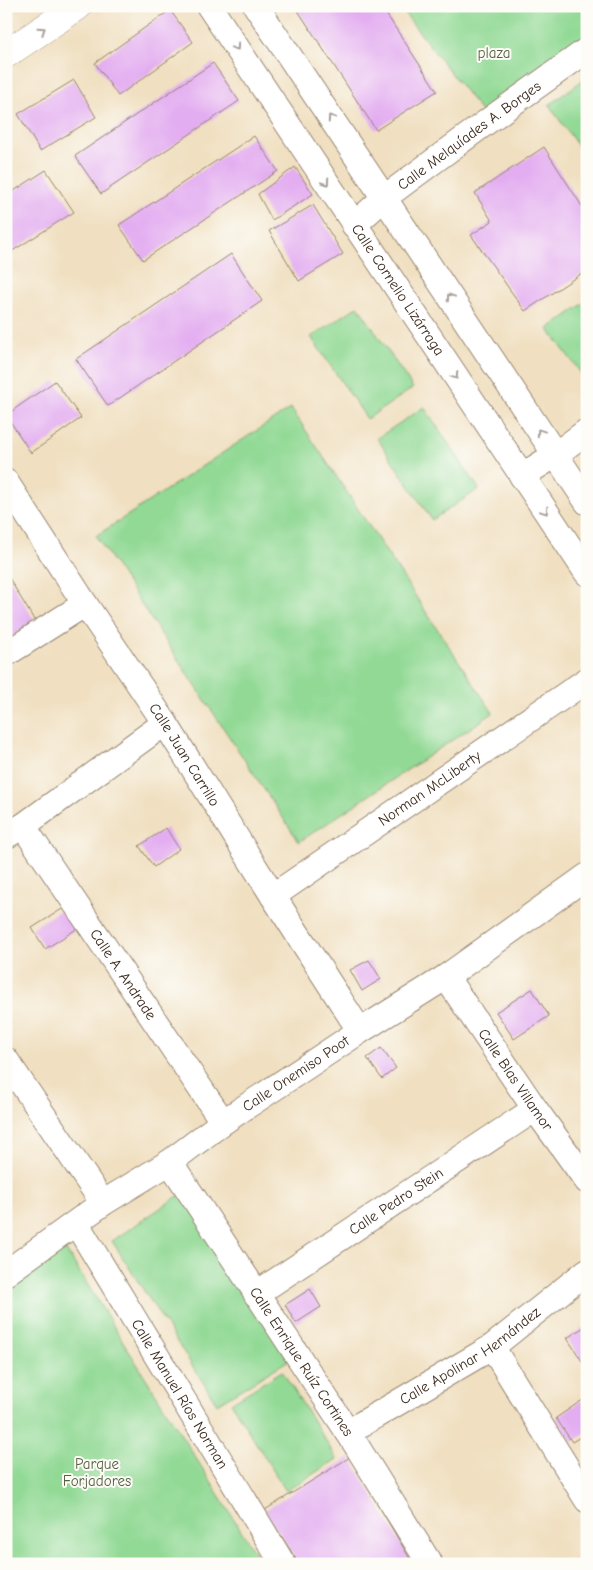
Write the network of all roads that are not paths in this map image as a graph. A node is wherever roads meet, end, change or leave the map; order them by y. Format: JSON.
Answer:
{"nodes":[{"id":1,"x":78,"y":6,"type":"edge"},
{"id":2,"x":209,"y":6,"type":"edge"},
{"id":3,"x":256,"y":6,"type":"edge"},
{"id":4,"x":587,"y":50,"type":"edge"},
{"id":5,"x":6,"y":54,"type":"edge"},
{"id":6,"x":384,"y":198,"type":"junction"},
{"id":7,"x":354,"y":225,"type":"junction"},
{"id":8,"x":587,"y":431,"type":"edge"},
{"id":9,"x":555,"y":455,"type":"junction"},
{"id":10,"x":522,"y":476,"type":"junction"},
{"id":11,"x":6,"y":482,"type":"edge"},
{"id":12,"x":587,"y":502,"type":"edge"},
{"id":13,"x":587,"y":573,"type":"edge"},
{"id":14,"x":85,"y":604,"type":"junction"},
{"id":15,"x":6,"y":654,"type":"edge"},
{"id":16,"x":587,"y":680,"type":"edge"},
{"id":17,"x":165,"y":723,"type":"junction"},
{"id":18,"x":15,"y":831,"type":"edge"},
{"id":19,"x":587,"y":876,"type":"edge"},
{"id":20,"x":273,"y":896,"type":"junction"},
{"id":21,"x":446,"y":976,"type":"junction"},
{"id":22,"x":360,"y":1031,"type":"junction"},
{"id":23,"x":8,"y":1067,"type":"edge"},
{"id":24,"x":536,"y":1109,"type":"junction"},
{"id":25,"x":223,"y":1122,"type":"junction"},
{"id":26,"x":170,"y":1162,"type":"junction"},
{"id":27,"x":587,"y":1181,"type":"edge"},
{"id":28,"x":103,"y":1203,"type":"junction"},
{"id":29,"x":76,"y":1223,"type":"junction"},
{"id":30,"x":587,"y":1271,"type":"edge"},
{"id":31,"x":6,"y":1273,"type":"edge"},
{"id":32,"x":256,"y":1294,"type":"junction"},
{"id":33,"x":492,"y":1347,"type":"junction"},
{"id":34,"x":348,"y":1432,"type":"junction"},
{"id":35,"x":587,"y":1500,"type":"edge"},
{"id":36,"x":284,"y":1564,"type":"edge"},
{"id":37,"x":430,"y":1564,"type":"edge"}],
"edges":[{"from":5,"to":1,"type":"main road","one_way":true},
{"from":2,"to":7,"type":"street","name":"Calle Cornelio Lizárraga","one_way":true},
{"from":6,"to":3,"type":"street","one_way":true},
{"from":4,"to":6,"type":"street","name":"Calle Melquíades A. Borges"},
{"from":6,"to":7,"type":"street","name":"Calle Melquíades A. Borges"},
{"from":9,"to":6,"type":"street","one_way":true},
{"from":7,"to":10,"type":"street","name":"Calle Cornelio Lizárraga","one_way":true},
{"from":8,"to":9,"type":"street"},
{"from":9,"to":10,"type":"street"},
{"from":9,"to":12,"type":"street"},
{"from":10,"to":13,"type":"street","name":"Calle Cornelio Lizárraga","one_way":true},
{"from":11,"to":14,"type":"street","name":"Calle Juan Carrillo"},
{"from":14,"to":15,"type":"street"},
{"from":14,"to":17,"type":"street","name":"Calle Juan Carrillo"},
{"from":16,"to":20,"type":"street","name":"Norman McLiberty"},
{"from":17,"to":18,"type":"street"},
{"from":17,"to":20,"type":"street","name":"Calle Juan Carrillo"},
{"from":18,"to":25,"type":"street","name":"Calle A. Andrade"},
{"from":19,"to":21,"type":"street","name":"Calle Onemiso Poot"},
{"from":20,"to":22,"type":"street","name":"Calle Juan Carrillo"},
{"from":21,"to":22,"type":"street","name":"Calle Onemiso Poot"},
{"from":21,"to":24,"type":"street","name":"Calle Blas Villamor"},
{"from":22,"to":25,"type":"street","name":"Calle Onemiso Poot"},
{"from":23,"to":28,"type":"street"},
{"from":24,"to":27,"type":"street","name":"Calle Blas Villamor"},
{"from":24,"to":32,"type":"street","name":"Calle Pedro Stein"},
{"from":25,"to":26,"type":"street","name":"Calle Onemiso Poot"},
{"from":26,"to":28,"type":"street","name":"Calle Onemiso Poot"},
{"from":26,"to":32,"type":"street","name":"Calle Enrique Ruíz Cortines"},
{"from":28,"to":29,"type":"street","name":"Calle Onemiso Poot"},
{"from":29,"to":31,"type":"street","name":"Calle Onemiso Poot"},
{"from":29,"to":36,"type":"street","name":"Calle Manuel Ríos Norman"},
{"from":30,"to":33,"type":"street","name":"Calle Apolinar Hernández"},
{"from":32,"to":34,"type":"street","name":"Calle Enrique Ruíz Cortines"},
{"from":33,"to":34,"type":"street","name":"Calle Apolinar Hernández"},
{"from":33,"to":35,"type":"street"},
{"from":34,"to":37,"type":"street","name":"Calle Enrique Ruíz Cortines"}]}
